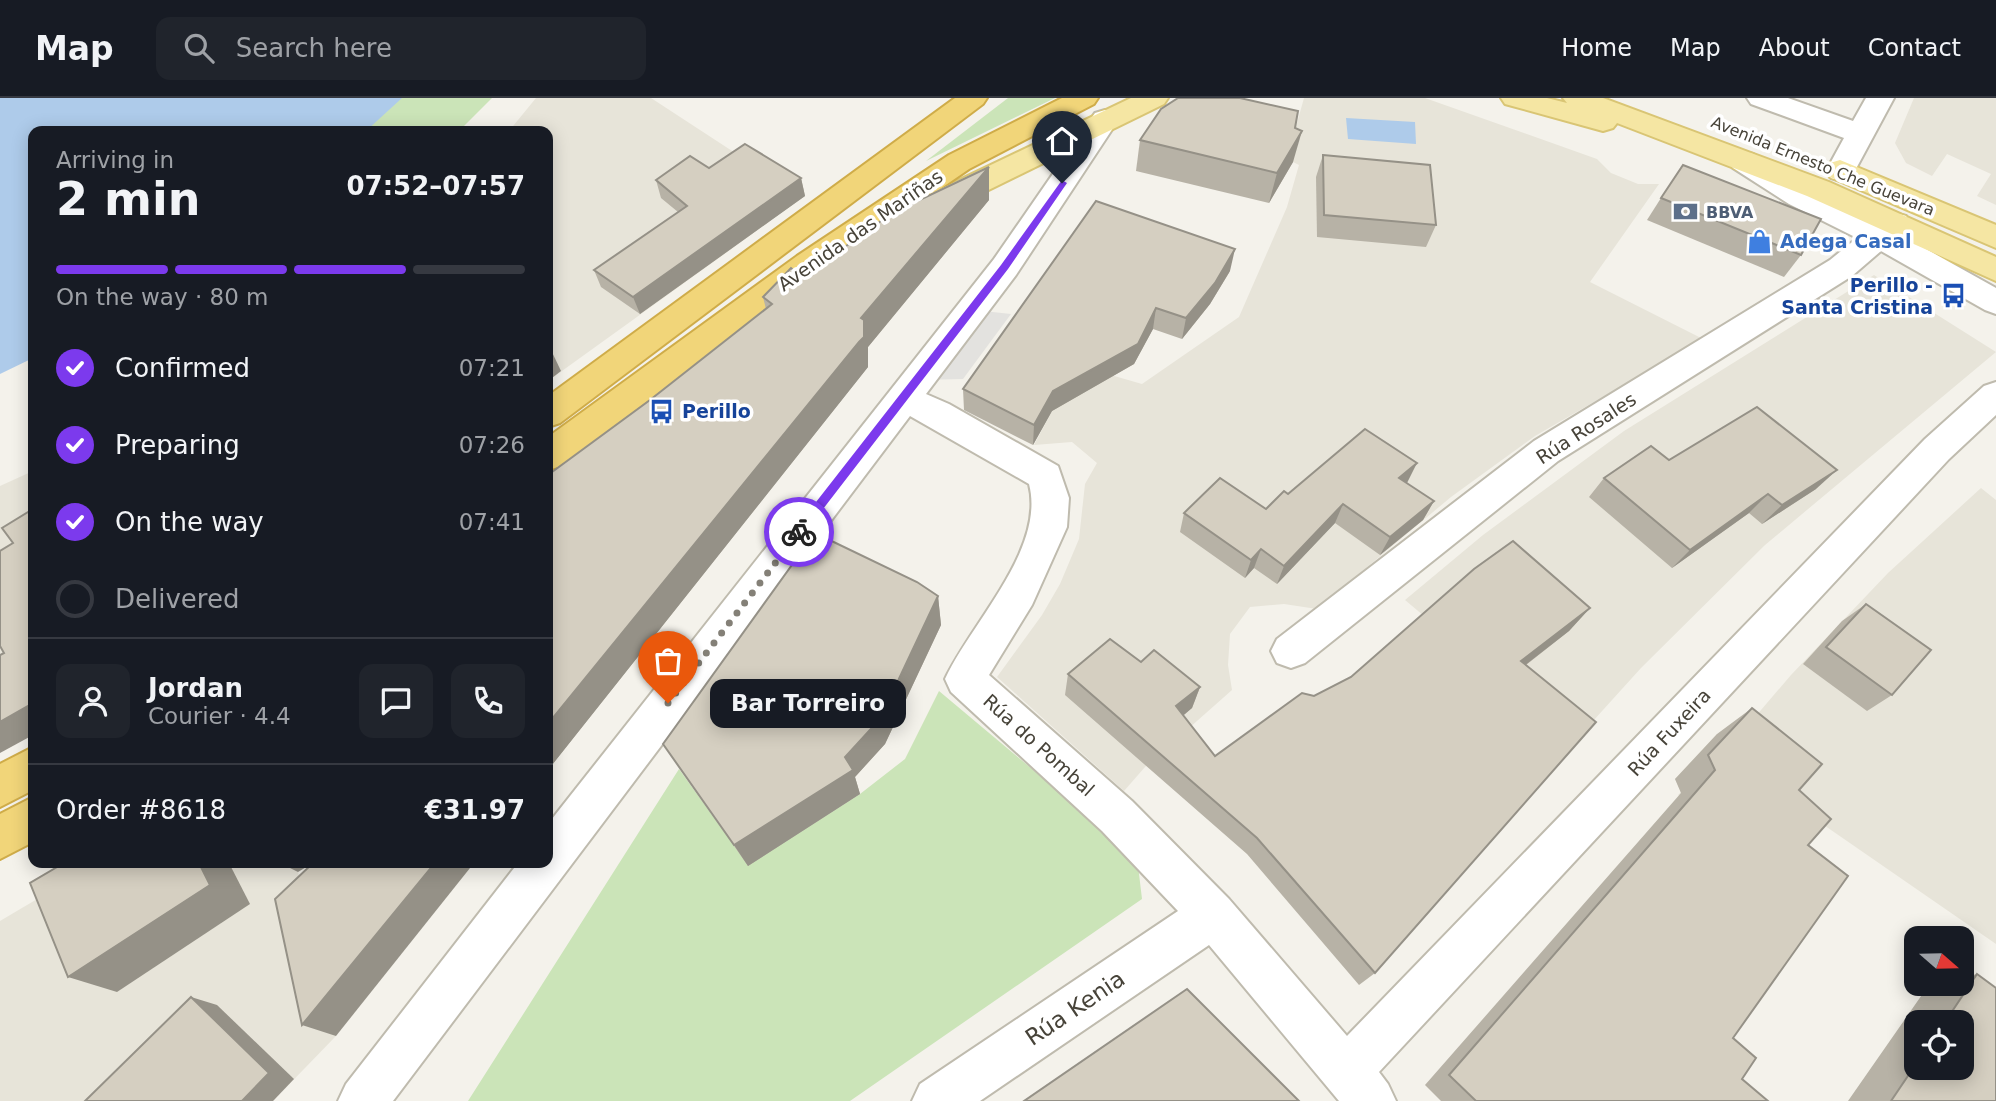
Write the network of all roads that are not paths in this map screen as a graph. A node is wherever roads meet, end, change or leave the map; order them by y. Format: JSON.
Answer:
{"nodes":[{"id":1,"x":973,"y":98,"type":"edge"},
{"id":2,"x":1154,"y":98,"type":"edge"},
{"id":3,"x":1515,"y":98,"type":"edge"},
{"id":4,"x":1577,"y":98,"type":"edge"},
{"id":5,"x":1649,"y":98,"type":"edge"},
{"id":6,"x":1761,"y":98,"type":"edge"},
{"id":7,"x":1880,"y":98,"type":"edge"},
{"id":8,"x":1094,"y":109,"type":"edge"},
{"id":9,"x":1861,"y":134,"type":"junction"},
{"id":10,"x":1743,"y":161,"type":"junction"},
{"id":11,"x":1841,"y":171,"type":"junction"},
{"id":12,"x":1888,"y":230,"type":"junction"},
{"id":13,"x":1996,"y":237,"type":"edge"},
{"id":14,"x":1996,"y":270,"type":"edge"},
{"id":15,"x":1996,"y":302,"type":"edge"},
{"id":16,"x":1996,"y":396,"type":"edge"},
{"id":17,"x":903,"y":398,"type":"junction"},
{"id":18,"x":553,"y":410,"type":"edge"},
{"id":19,"x":553,"y":452,"type":"edge"},
{"id":20,"x":1291,"y":651,"type":"dead end"},
{"id":21,"x":28,"y":770,"type":"edge"},
{"id":22,"x":0,"y":787,"type":"edge"},
{"id":23,"x":28,"y":821,"type":"edge"},
{"id":24,"x":0,"y":838,"type":"edge"},
{"id":25,"x":553,"y":852,"type":"edge"},
{"id":26,"x":541,"y":868,"type":"edge"},
{"id":27,"x":1213,"y":915,"type":"junction"},
{"id":28,"x":1359,"y":1087,"type":"edge"},
{"id":29,"x":363,"y":1101,"type":"edge"},
{"id":30,"x":937,"y":1101,"type":"edge"}],
"edges":[{"from":1,"to":18,"type":"highway","name":"Avenida das Mariñas"},
{"from":2,"to":8,"type":"main road"},
{"from":3,"to":10,"type":"main road"},
{"from":4,"to":10,"type":"main road","name":"Avenida Ernesto Che Guevara"},
{"from":5,"to":11,"type":"main road","name":"Avenida Ernesto Che Guevara"},
{"from":6,"to":9,"type":"street"},
{"from":7,"to":9,"type":"street"},
{"from":8,"to":17,"type":"street"},
{"from":8,"to":19,"type":"highway","name":"Avenida das Mariñas"},
{"from":9,"to":11,"type":"street"},
{"from":10,"to":12,"type":"street","name":"Avenida Ernesto Che Guevara"},
{"from":11,"to":13,"type":"main road","name":"Avenida Ernesto Che Guevara"},
{"from":12,"to":14,"type":"main road","name":"Avenida Ernesto Che Guevara"},
{"from":12,"to":15,"type":"street","name":"Avenida Ernesto Che Guevara"},
{"from":12,"to":20,"type":"street","name":"Rúa Rosales"},
{"from":16,"to":28,"type":"street","name":"Rúa Fuxeira"},
{"from":17,"to":25,"type":"street"},
{"from":17,"to":27,"type":"street","name":"Rúa do Pombal"},
{"from":21,"to":22,"type":"highway"},
{"from":23,"to":24,"type":"highway"},
{"from":26,"to":29,"type":"street"},
{"from":27,"to":28,"type":"street","name":"Rúa do Pombal"},
{"from":27,"to":30,"type":"street","name":"Rúa Kenia"}]}
